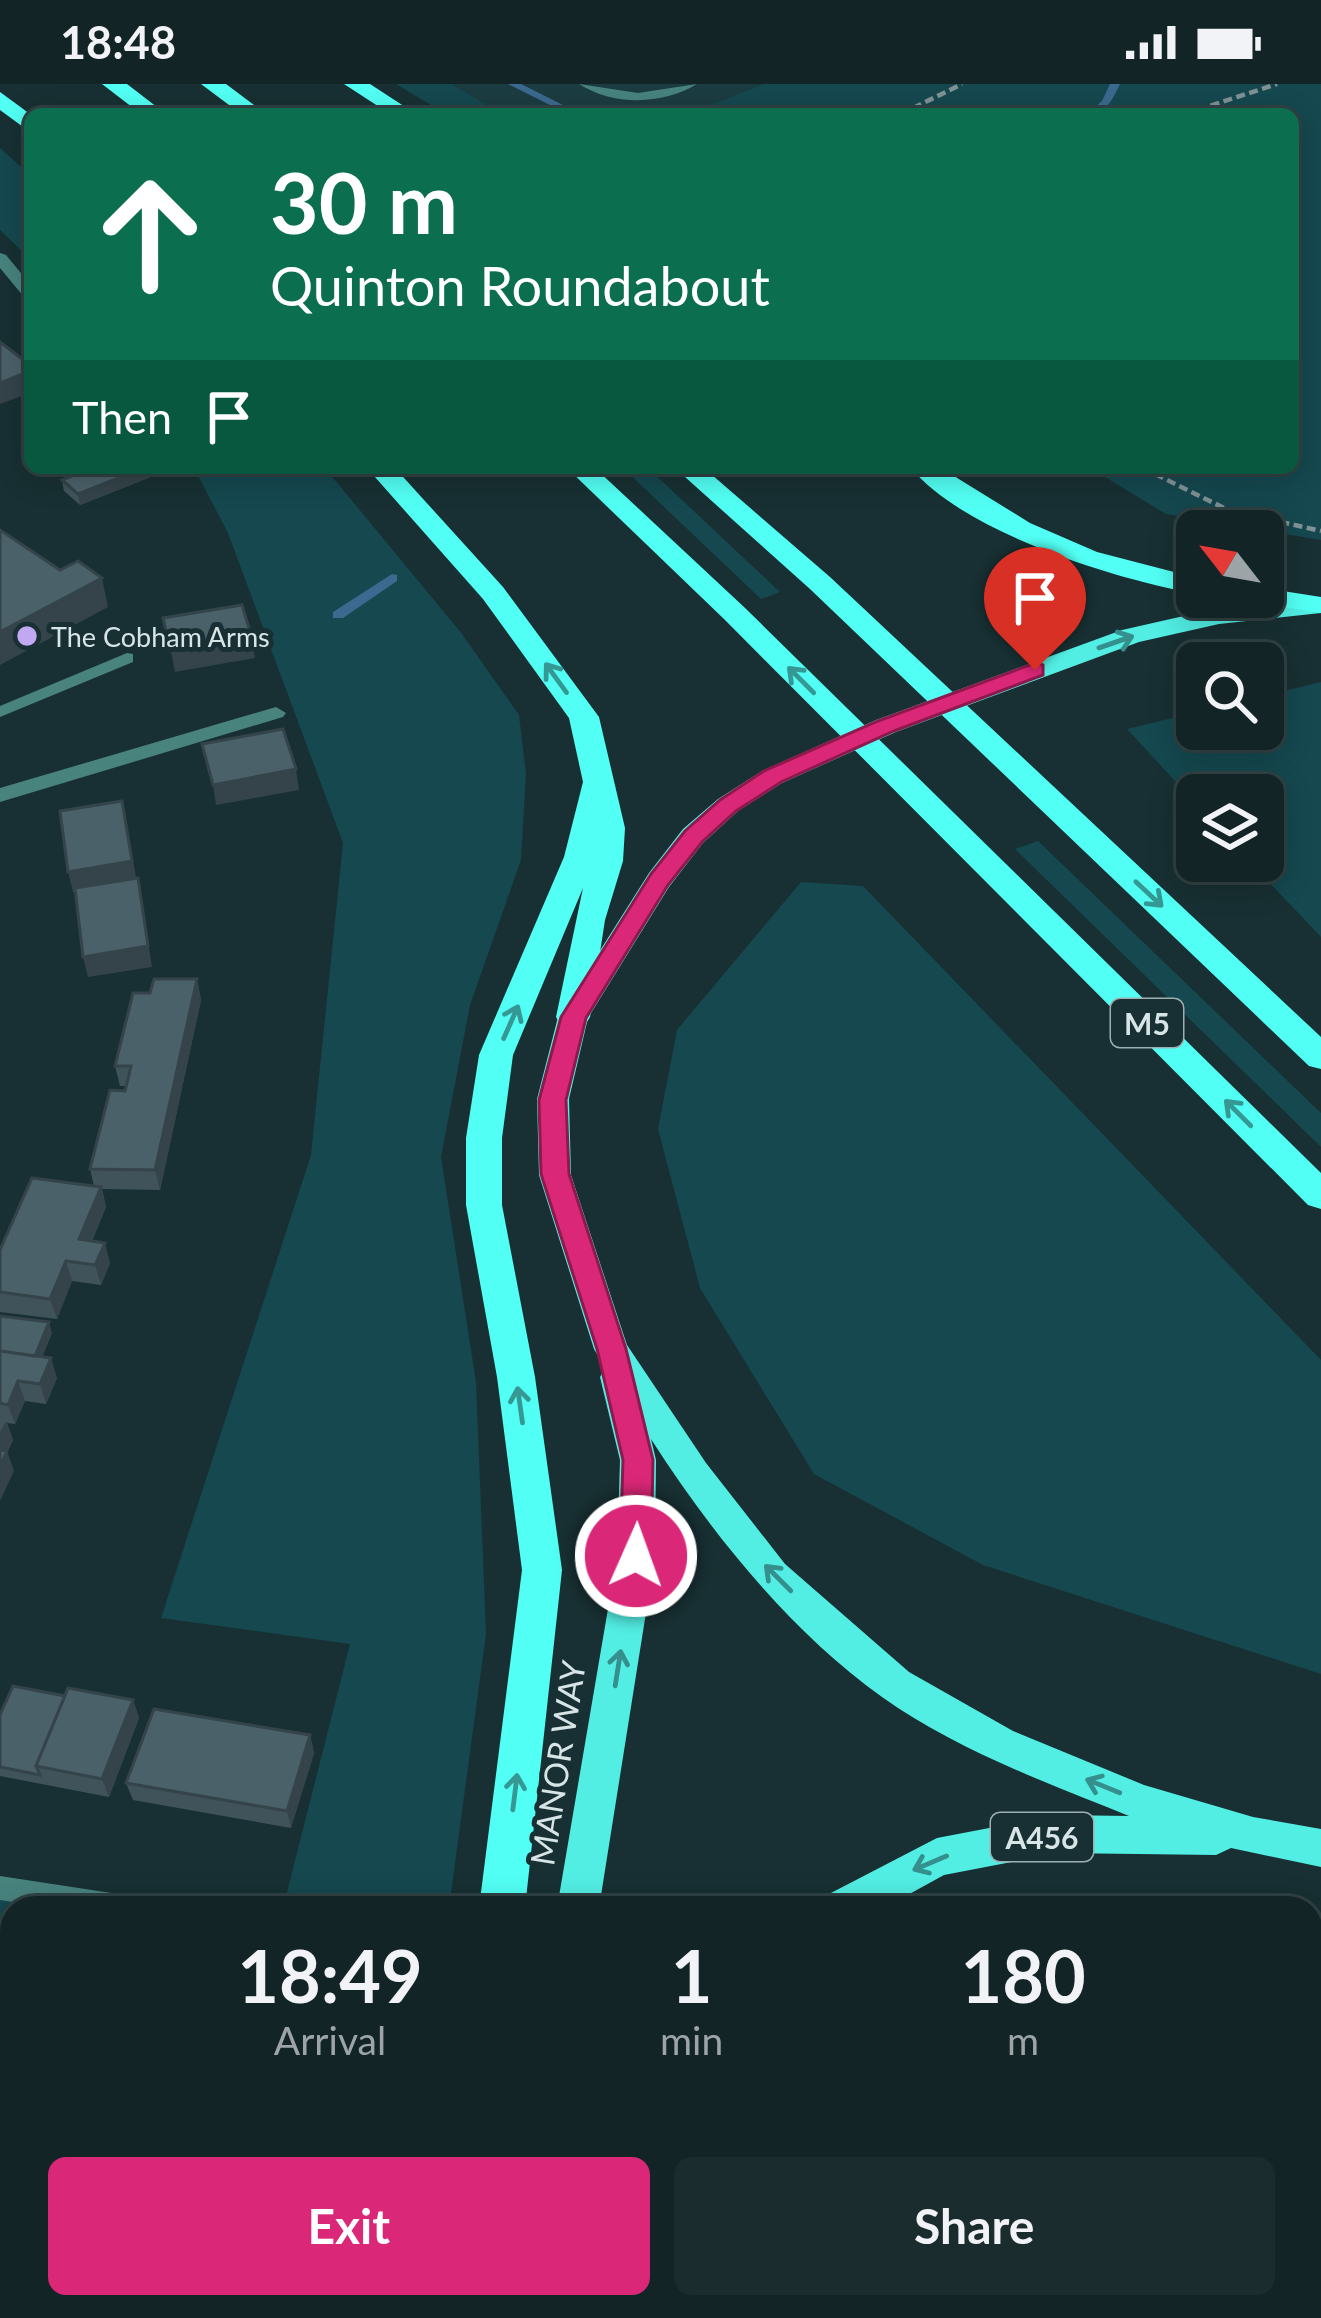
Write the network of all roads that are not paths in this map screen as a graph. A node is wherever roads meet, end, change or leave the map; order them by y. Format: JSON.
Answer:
{"nodes":[{"id":1,"x":113,"y":84,"type":"edge"},
{"id":2,"x":212,"y":84,"type":"edge"},
{"id":3,"x":355,"y":84,"type":"edge"},
{"id":4,"x":585,"y":84,"type":"edge"},
{"id":5,"x":691,"y":84,"type":"edge"},
{"id":6,"x":0,"y":99,"type":"edge"},
{"id":7,"x":146,"y":108,"type":"edge"},
{"id":8,"x":246,"y":108,"type":"edge"},
{"id":9,"x":395,"y":108,"type":"edge"},
{"id":10,"x":24,"y":120,"type":"edge"},
{"id":11,"x":0,"y":258,"type":"edge"},
{"id":12,"x":24,"y":287,"type":"edge"},
{"id":13,"x":385,"y":474,"type":"edge"},
{"id":14,"x":586,"y":474,"type":"edge"},
{"id":15,"x":695,"y":474,"type":"edge"},
{"id":16,"x":932,"y":474,"type":"edge"},
{"id":17,"x":1176,"y":581,"type":"edge"},
{"id":18,"x":1284,"y":599,"type":"edge"},
{"id":19,"x":1320,"y":605,"type":"edge"},
{"id":20,"x":127,"y":658,"type":"dead end"},
{"id":21,"x":0,"y":712,"type":"edge"},
{"id":22,"x":276,"y":713,"type":"dead end"},
{"id":23,"x":597,"y":785,"type":"junction"},
{"id":24,"x":0,"y":795,"type":"edge"},
{"id":25,"x":573,"y":1017,"type":"junction"},
{"id":26,"x":1321,"y":1057,"type":"edge"},
{"id":27,"x":1321,"y":1195,"type":"edge"},
{"id":28,"x":611,"y":1349,"type":"junction"},
{"id":29,"x":1253,"y":1836,"type":"junction"},
{"id":30,"x":1321,"y":1848,"type":"edge"},
{"id":31,"x":0,"y":1888,"type":"edge"},
{"id":32,"x":52,"y":1896,"type":"edge"},
{"id":33,"x":503,"y":1896,"type":"edge"},
{"id":34,"x":580,"y":1896,"type":"edge"},
{"id":35,"x":866,"y":1896,"type":"edge"}],
"edges":[{"from":1,"to":7,"type":"highway"},
{"from":2,"to":8,"type":"highway"},
{"from":3,"to":9,"type":"highway"},
{"from":4,"to":5,"type":"lane"},
{"from":6,"to":10,"type":"highway"},
{"from":11,"to":12,"type":"street"},
{"from":23,"to":13,"type":"highway","one_way":true},
{"from":27,"to":14,"type":"highway","number":"M5","one_way":true},
{"from":15,"to":26,"type":"highway","one_way":true},
{"from":16,"to":17,"type":"highway"},
{"from":18,"to":19,"type":"highway"},
{"from":25,"to":19,"type":"highway","one_way":true},
{"from":20,"to":21,"type":"lane"},
{"from":22,"to":24,"type":"street"},
{"from":23,"to":25,"type":"highway"},
{"from":33,"to":23,"type":"highway","one_way":true},
{"from":25,"to":28,"type":"highway"},
{"from":29,"to":28,"type":"highway","one_way":true},
{"from":34,"to":28,"type":"highway","name":"MANOR WAY","one_way":true},
{"from":29,"to":30,"type":"highway"},
{"from":29,"to":35,"type":"highway","number":"A456","one_way":true},
{"from":31,"to":32,"type":"lane"}]}
